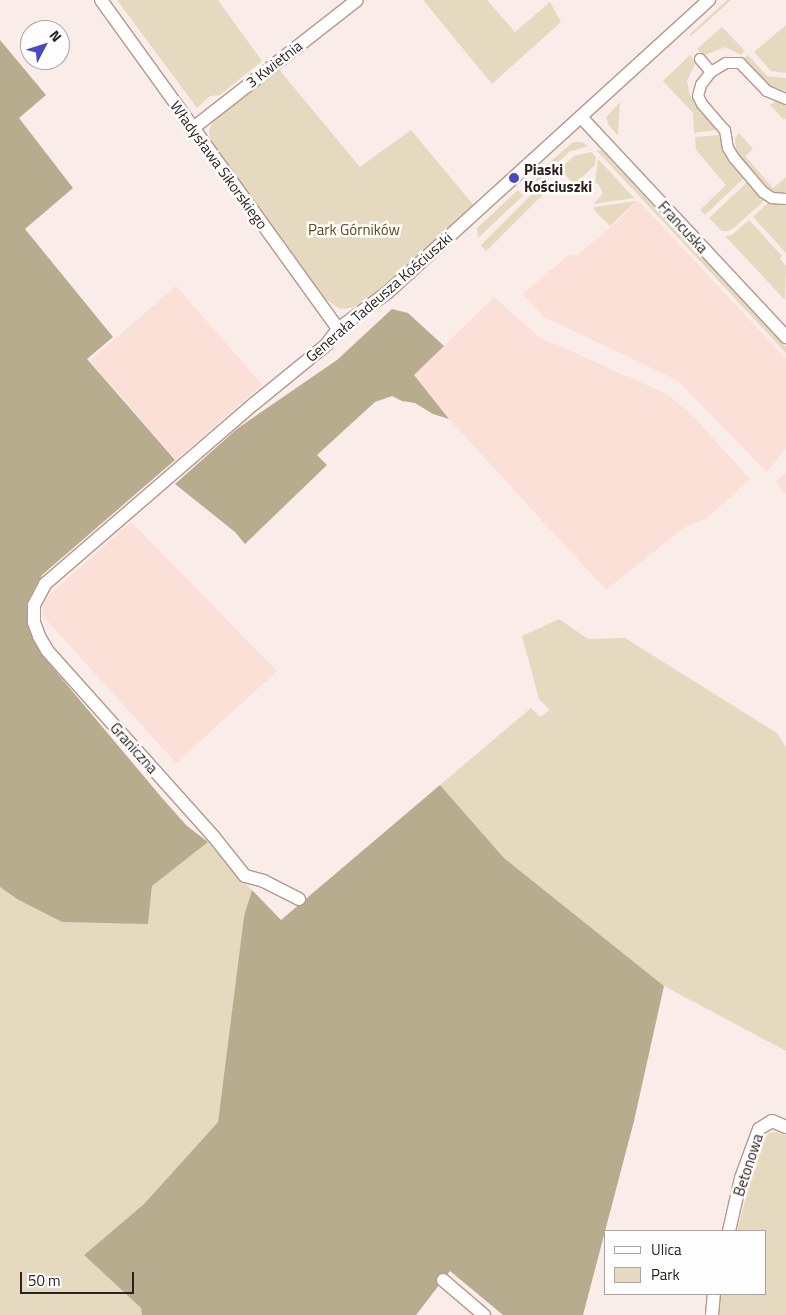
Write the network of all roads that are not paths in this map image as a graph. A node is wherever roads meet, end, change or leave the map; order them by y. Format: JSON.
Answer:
{"nodes":[{"id":1,"x":101,"y":0,"type":"edge"},
{"id":2,"x":357,"y":0,"type":"edge"},
{"id":3,"x":709,"y":0,"type":"edge"},
{"id":4,"x":700,"y":59,"type":"dead end"},
{"id":5,"x":711,"y":72,"type":"junction"},
{"id":6,"x":786,"y":99,"type":"edge"},
{"id":7,"x":581,"y":117,"type":"junction"},
{"id":8,"x":192,"y":129,"type":"junction"},
{"id":9,"x":786,"y":199,"type":"edge"},
{"id":10,"x":338,"y":329,"type":"junction"},
{"id":11,"x":786,"y":337,"type":"edge"},
{"id":12,"x":65,"y":567,"type":"joint"},
{"id":13,"x":299,"y":899,"type":"dead end"},
{"id":14,"x":786,"y":1127,"type":"edge"},
{"id":15,"x":729,"y":1230,"type":"edge"},
{"id":16,"x":443,"y":1280,"type":"dead end"},
{"id":17,"x":714,"y":1295,"type":"edge"},
{"id":18,"x":484,"y":1315,"type":"edge"},
{"id":19,"x":712,"y":1315,"type":"edge"}],
"edges":[{"from":1,"to":8,"type":"street","name":"Władysława Sikorskiego"},
{"from":2,"to":8,"type":"street","name":"3 Kwietnia"},
{"from":3,"to":7,"type":"street","name":"Generała Tadeusza Kościuszki"},
{"from":4,"to":5,"type":"street"},
{"from":5,"to":6,"type":"street"},
{"from":5,"to":9,"type":"street"},
{"from":7,"to":10,"type":"street","name":"Generała Tadeusza Kościuszki"},
{"from":7,"to":11,"type":"street","name":"Francuska"},
{"from":8,"to":10,"type":"street","name":"Władysława Sikorskiego"},
{"from":10,"to":12,"type":"street","name":"Generała Tadeusza Kościuszki"},
{"from":12,"to":13,"type":"street","name":"Graniczna"},
{"from":14,"to":15,"type":"street","name":"Betonowa"},
{"from":16,"to":18,"type":"street"},
{"from":17,"to":19,"type":"street"}]}
